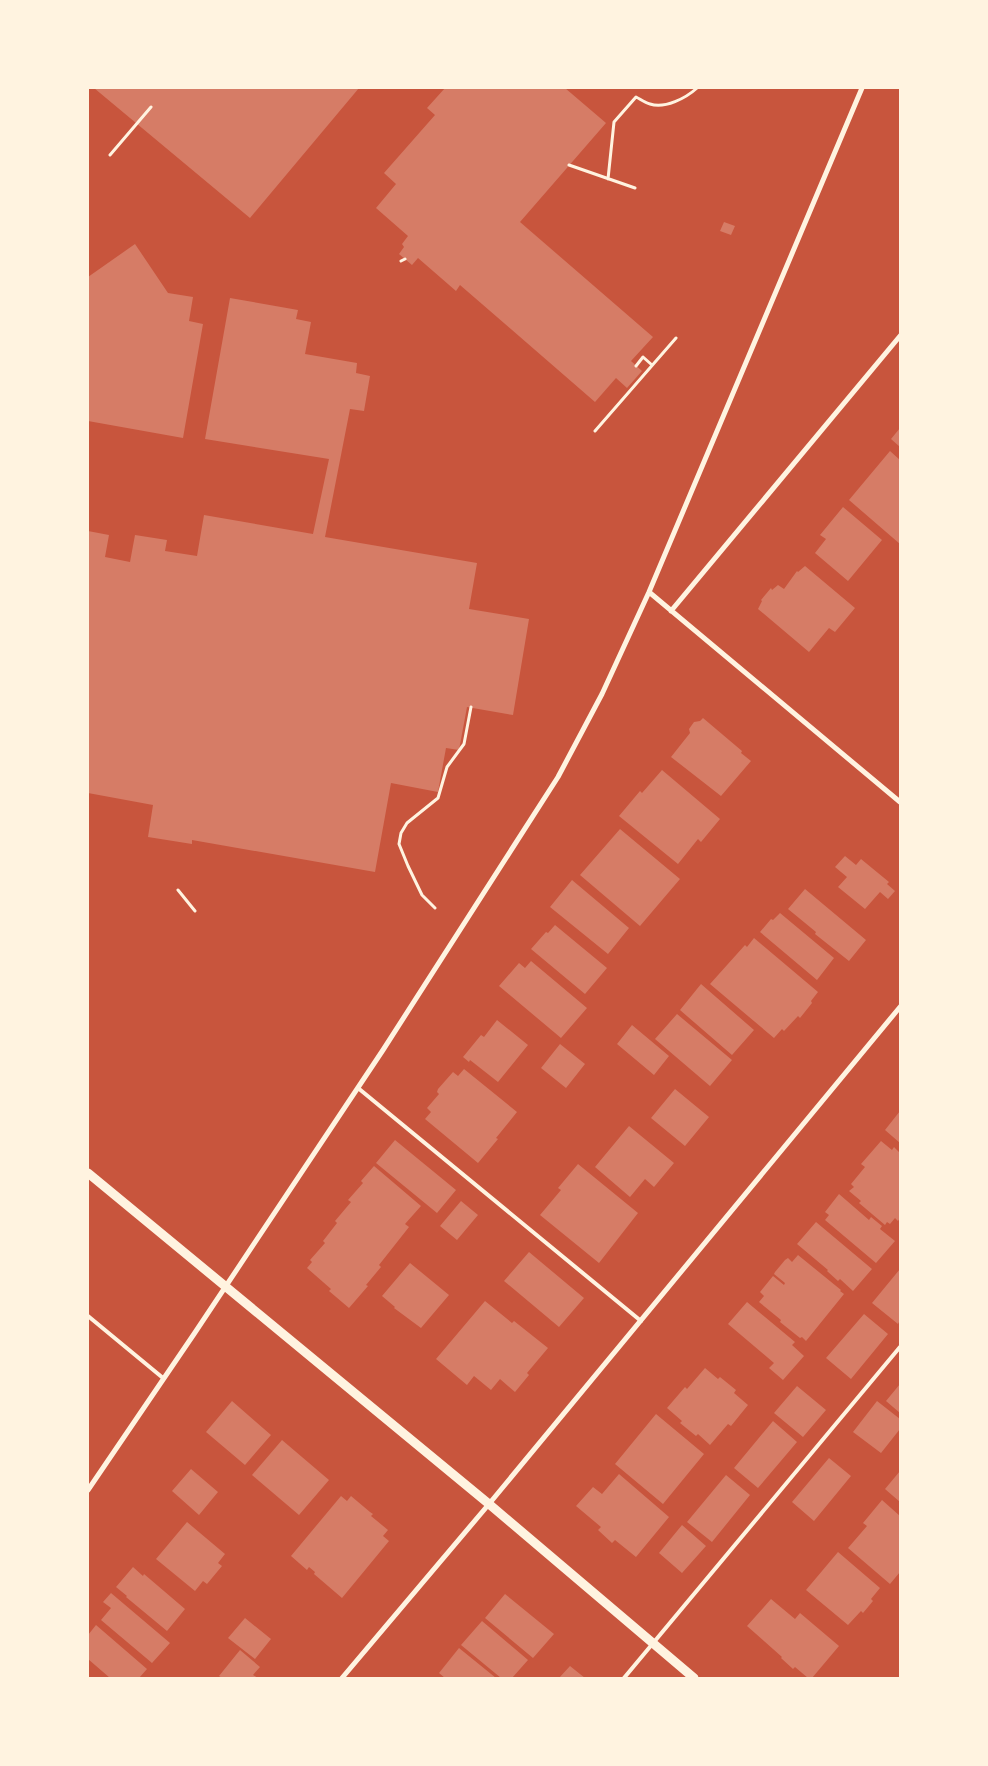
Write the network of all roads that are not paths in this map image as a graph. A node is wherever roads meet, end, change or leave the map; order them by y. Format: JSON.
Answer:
{"nodes":[{"id":1,"x":862,"y":88,"type":"edge"},
{"id":2,"x":900,"y":336,"type":"edge"},
{"id":3,"x":649,"y":592,"type":"junction"},
{"id":4,"x":671,"y":611,"type":"junction"},
{"id":5,"x":900,"y":802,"type":"edge"},
{"id":6,"x":900,"y":1007,"type":"edge"},
{"id":7,"x":358,"y":1088,"type":"junction"},
{"id":8,"x":88,"y":1173,"type":"edge"},
{"id":9,"x":225,"y":1287,"type":"junction"},
{"id":10,"x":88,"y":1316,"type":"edge"},
{"id":11,"x":641,"y":1321,"type":"junction"},
{"id":12,"x":900,"y":1347,"type":"edge"},
{"id":13,"x":163,"y":1378,"type":"junction"},
{"id":14,"x":88,"y":1490,"type":"edge"},
{"id":15,"x":489,"y":1504,"type":"junction"},
{"id":16,"x":653,"y":1644,"type":"junction"},
{"id":17,"x":342,"y":1678,"type":"edge"},
{"id":18,"x":624,"y":1678,"type":"edge"},
{"id":19,"x":694,"y":1678,"type":"edge"}],
"edges":[{"from":1,"to":3,"type":"street"},
{"from":2,"to":4,"type":"street"},
{"from":3,"to":4,"type":"street"},
{"from":3,"to":7,"type":"street"},
{"from":4,"to":5,"type":"street"},
{"from":6,"to":11,"type":"street"},
{"from":7,"to":9,"type":"street"},
{"from":7,"to":11,"type":"lane"},
{"from":8,"to":9,"type":"street"},
{"from":9,"to":13,"type":"street"},
{"from":9,"to":15,"type":"street"},
{"from":10,"to":13,"type":"lane"},
{"from":11,"to":15,"type":"street"},
{"from":12,"to":16,"type":"lane"},
{"from":13,"to":14,"type":"street"},
{"from":15,"to":16,"type":"street"},
{"from":15,"to":17,"type":"street"},
{"from":16,"to":18,"type":"lane"},
{"from":16,"to":19,"type":"street"}]}
